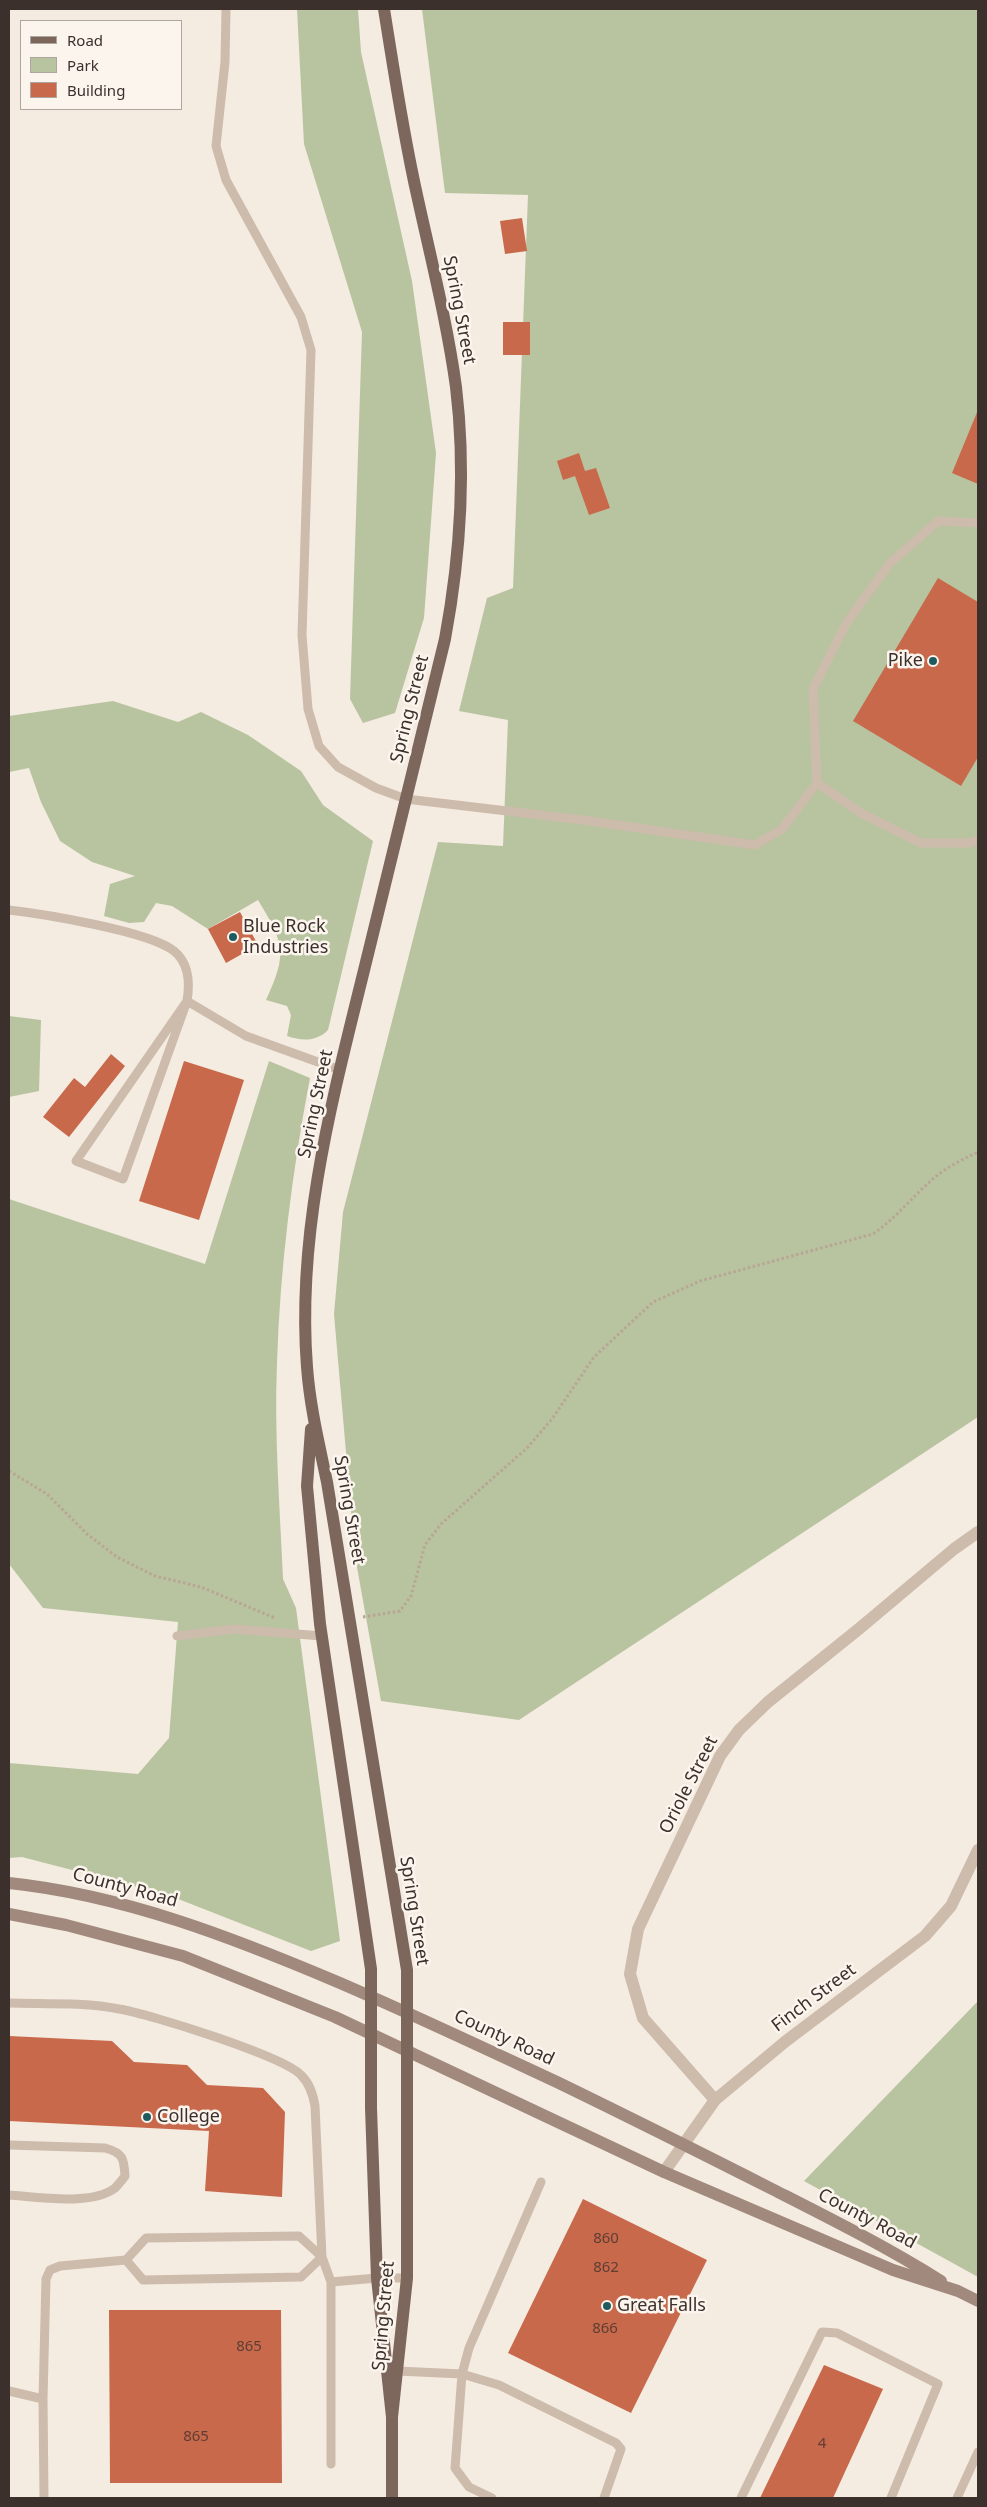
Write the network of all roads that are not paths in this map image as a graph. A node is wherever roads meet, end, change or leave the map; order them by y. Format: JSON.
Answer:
{"nodes":[{"id":1,"x":226,"y":9,"type":"edge"},
{"id":2,"x":384,"y":9,"type":"edge"},
{"id":3,"x":978,"y":524,"type":"edge"},
{"id":4,"x":817,"y":783,"type":"junction"},
{"id":5,"x":406,"y":799,"type":"junction"},
{"id":6,"x":978,"y":840,"type":"edge"},
{"id":7,"x":9,"y":910,"type":"edge"},
{"id":8,"x":187,"y":1001,"type":"junction"},
{"id":9,"x":340,"y":1070,"type":"junction"},
{"id":10,"x":312,"y":1414,"type":"junction"},
{"id":11,"x":978,"y":1532,"type":"edge"},
{"id":12,"x":178,"y":1636,"type":"dead end"},
{"id":13,"x":322,"y":1636,"type":"junction"},
{"id":14,"x":978,"y":1850,"type":"edge"},
{"id":15,"x":9,"y":1883,"type":"edge"},
{"id":16,"x":9,"y":1914,"type":"edge"},
{"id":17,"x":371,"y":1997,"type":"junction"},
{"id":18,"x":9,"y":2003,"type":"edge"},
{"id":19,"x":407,"y":2012,"type":"junction"},
{"id":20,"x":372,"y":2033,"type":"junction"},
{"id":21,"x":407,"y":2050,"type":"junction"},
{"id":22,"x":715,"y":2100,"type":"junction"},
{"id":23,"x":684,"y":2144,"type":"junction"},
{"id":24,"x":9,"y":2145,"type":"edge"},
{"id":25,"x":664,"y":2172,"type":"junction"},
{"id":26,"x":541,"y":2182,"type":"dead end"},
{"id":27,"x":9,"y":2195,"type":"edge"},
{"id":28,"x":322,"y":2257,"type":"junction"},
{"id":29,"x":126,"y":2260,"type":"junction"},
{"id":30,"x":377,"y":2278,"type":"junction"},
{"id":31,"x":407,"y":2278,"type":"junction"},
{"id":32,"x":331,"y":2282,"type":"junction"},
{"id":33,"x":958,"y":2291,"type":"junction"},
{"id":34,"x":978,"y":2301,"type":"edge"},
{"id":35,"x":398,"y":2371,"type":"junction"},
{"id":36,"x":462,"y":2374,"type":"junction"},
{"id":37,"x":9,"y":2391,"type":"edge"},
{"id":38,"x":43,"y":2399,"type":"junction"},
{"id":39,"x":392,"y":2418,"type":"junction"},
{"id":40,"x":978,"y":2452,"type":"edge"},
{"id":41,"x":331,"y":2464,"type":"dead end"},
{"id":42,"x":44,"y":2498,"type":"edge"},
{"id":43,"x":392,"y":2498,"type":"edge"},
{"id":44,"x":492,"y":2498,"type":"edge"},
{"id":45,"x":604,"y":2498,"type":"edge"},
{"id":46,"x":741,"y":2498,"type":"edge"},
{"id":47,"x":891,"y":2498,"type":"edge"},
{"id":48,"x":957,"y":2498,"type":"edge"}],
"edges":[{"from":1,"to":5,"type":"lane"},
{"from":2,"to":5,"type":"main road","name":"Spring Street"},
{"from":3,"to":4,"type":"lane"},
{"from":4,"to":5,"type":"lane"},
{"from":4,"to":6,"type":"lane"},
{"from":5,"to":9,"type":"main road","name":"Spring Street"},
{"from":7,"to":8,"type":"lane"},
{"from":8,"to":8,"type":"lane"},
{"from":8,"to":9,"type":"lane"},
{"from":9,"to":10,"type":"main road","name":"Spring Street"},
{"from":10,"to":13,"type":"main road","name":"Spring Street"},
{"from":10,"to":19,"type":"main road","name":"Spring Street"},
{"from":11,"to":22,"type":"street","name":"Oriole Street"},
{"from":12,"to":13,"type":"lane"},
{"from":13,"to":17,"type":"main road","name":"Spring Street"},
{"from":14,"to":22,"type":"street","name":"Finch Street"},
{"from":15,"to":17,"type":"main road","name":"County Road"},
{"from":16,"to":20,"type":"main road","name":"County Road"},
{"from":17,"to":19,"type":"main road","name":"County Road"},
{"from":17,"to":20,"type":"main road","name":"Spring Street"},
{"from":18,"to":28,"type":"lane"},
{"from":19,"to":21,"type":"main road","name":"Spring Street"},
{"from":19,"to":23,"type":"main road","name":"County Road"},
{"from":20,"to":21,"type":"main road","name":"County Road"},
{"from":20,"to":30,"type":"main road","name":"Spring Street"},
{"from":21,"to":25,"type":"main road","name":"County Road"},
{"from":21,"to":31,"type":"main road","name":"Spring Street"},
{"from":22,"to":23,"type":"street","name":"Finch Street"},
{"from":23,"to":25,"type":"street","name":"Finch Street"},
{"from":23,"to":33,"type":"main road","name":"County Road"},
{"from":24,"to":27,"type":"lane"},
{"from":25,"to":33,"type":"main road","name":"County Road"},
{"from":26,"to":36,"type":"lane"},
{"from":28,"to":29,"type":"lane"},
{"from":28,"to":29,"type":"lane"},
{"from":28,"to":32,"type":"lane"},
{"from":29,"to":38,"type":"lane"},
{"from":30,"to":31,"type":"lane"},
{"from":30,"to":32,"type":"lane"},
{"from":30,"to":39,"type":"main road","name":"Spring Street"},
{"from":31,"to":35,"type":"main road","name":"Spring Street"},
{"from":32,"to":41,"type":"lane"},
{"from":33,"to":34,"type":"main road","name":"County Road"},
{"from":35,"to":36,"type":"lane"},
{"from":35,"to":39,"type":"main road","name":"Spring Street"},
{"from":36,"to":44,"type":"lane"},
{"from":36,"to":45,"type":"lane"},
{"from":37,"to":38,"type":"lane"},
{"from":38,"to":42,"type":"lane"},
{"from":39,"to":43,"type":"main road","name":"Spring Street"},
{"from":40,"to":48,"type":"lane"},
{"from":46,"to":47,"type":"lane"}]}
